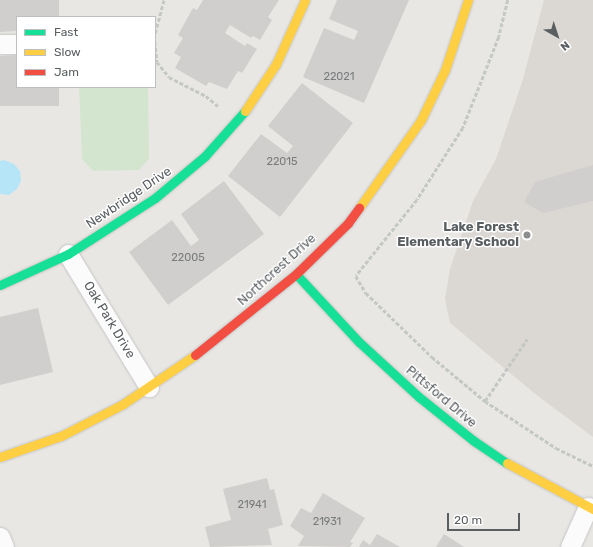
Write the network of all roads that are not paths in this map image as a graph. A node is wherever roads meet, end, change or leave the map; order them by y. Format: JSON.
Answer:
{"nodes":[{"id":1,"x":305,"y":0,"type":"edge"},
{"id":2,"x":468,"y":0,"type":"edge"},
{"id":3,"x":0,"y":44,"type":"edge"},
{"id":4,"x":16,"y":44,"type":"edge"},
{"id":5,"x":68,"y":254,"type":"junction"},
{"id":6,"x":296,"y":274,"type":"junction"},
{"id":7,"x":0,"y":285,"type":"edge"},
{"id":8,"x":149,"y":387,"type":"junction"},
{"id":9,"x":0,"y":457,"type":"edge"},
{"id":10,"x":590,"y":508,"type":"edge"},
{"id":11,"x":0,"y":537,"type":"edge"},
{"id":12,"x":4,"y":547,"type":"edge"},
{"id":13,"x":570,"y":547,"type":"edge"}],
"edges":[{"from":1,"to":5,"type":"street","name":"Newbridge Drive"},
{"from":2,"to":6,"type":"street","name":"Northcrest Drive"},
{"from":3,"to":4,"type":"street"},
{"from":5,"to":7,"type":"street","name":"Newbridge Drive"},
{"from":5,"to":8,"type":"street","name":"Oak Park Drive"},
{"from":6,"to":8,"type":"street","name":"Northcrest Drive"},
{"from":6,"to":10,"type":"street","name":"Pittsford Drive"},
{"from":8,"to":9,"type":"street","name":"Northcrest Drive"},
{"from":10,"to":13,"type":"street"},
{"from":11,"to":12,"type":"street"}]}
